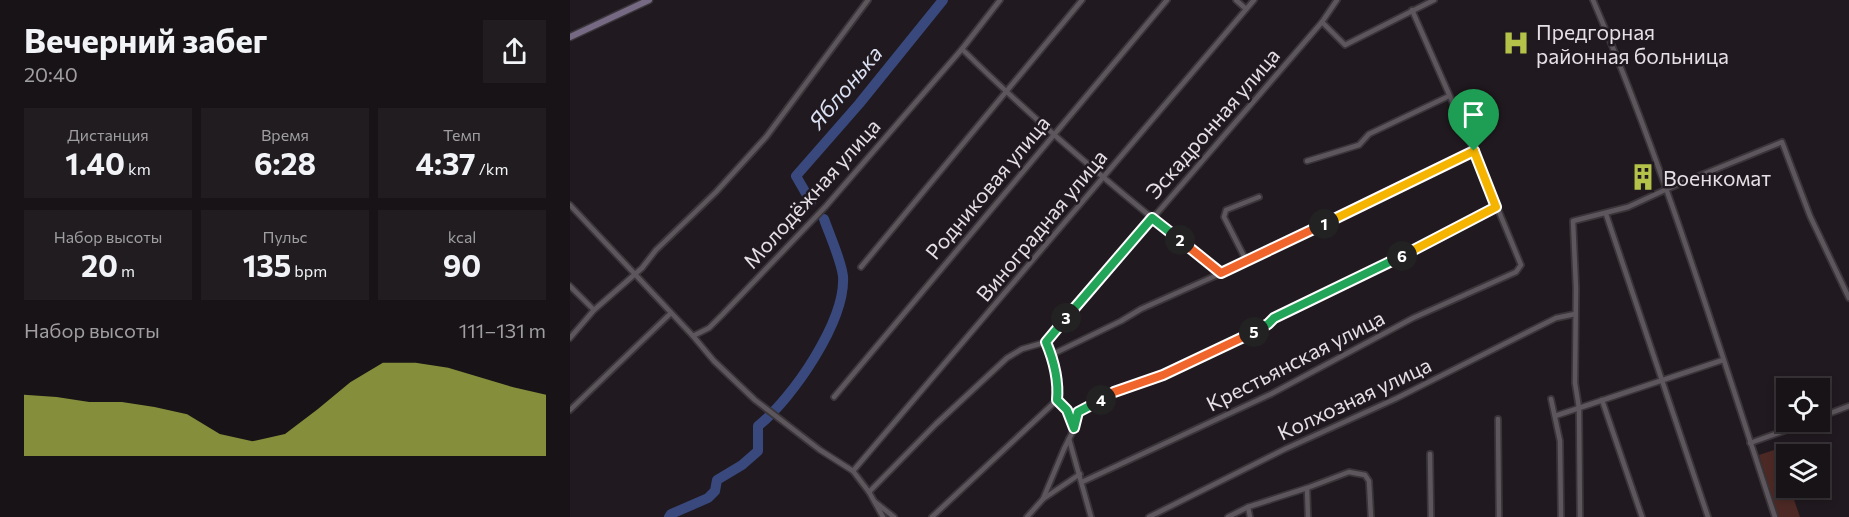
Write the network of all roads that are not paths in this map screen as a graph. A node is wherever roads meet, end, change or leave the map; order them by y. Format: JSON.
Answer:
{"nodes":[{"id":1,"x":649,"y":0,"type":"edge"},
{"id":2,"x":868,"y":0,"type":"edge"},
{"id":3,"x":1000,"y":0,"type":"edge"},
{"id":4,"x":1082,"y":0,"type":"edge"},
{"id":5,"x":1167,"y":0,"type":"edge"},
{"id":6,"x":1236,"y":0,"type":"edge"},
{"id":7,"x":1254,"y":0,"type":"edge"},
{"id":8,"x":1337,"y":0,"type":"edge"},
{"id":9,"x":1434,"y":0,"type":"edge"},
{"id":10,"x":1593,"y":0,"type":"edge"},
{"id":11,"x":1246,"y":9,"type":"junction"},
{"id":12,"x":1412,"y":10,"type":"junction"},
{"id":13,"x":1322,"y":22,"type":"junction"},
{"id":14,"x":570,"y":37,"type":"edge"},
{"id":15,"x":962,"y":49,"type":"junction"},
{"id":16,"x":1005,"y":92,"type":"junction"},
{"id":17,"x":1449,"y":96,"type":"junction"},
{"id":18,"x":1054,"y":133,"type":"junction"},
{"id":19,"x":1474,"y":151,"type":"junction"},
{"id":20,"x":1307,"y":161,"type":"dead end"},
{"id":21,"x":1104,"y":176,"type":"junction"},
{"id":22,"x":1666,"y":189,"type":"junction"},
{"id":23,"x":1259,"y":197,"type":"dead end"},
{"id":24,"x":570,"y":205,"type":"edge"},
{"id":25,"x":1496,"y":207,"type":"junction"},
{"id":26,"x":1606,"y":214,"type":"junction"},
{"id":27,"x":1152,"y":218,"type":"junction"},
{"id":28,"x":1247,"y":262,"type":"junction"},
{"id":29,"x":861,"y":267,"type":"dead end"},
{"id":30,"x":636,"y":273,"type":"junction"},
{"id":31,"x":1221,"y":273,"type":"junction"},
{"id":32,"x":570,"y":286,"type":"edge"},
{"id":33,"x":1849,"y":298,"type":"edge"},
{"id":34,"x":594,"y":310,"type":"junction"},
{"id":35,"x":671,"y":313,"type":"junction"},
{"id":36,"x":1575,"y":314,"type":"junction"},
{"id":37,"x":693,"y":336,"type":"junction"},
{"id":38,"x":570,"y":338,"type":"edge"},
{"id":39,"x":1046,"y":342,"type":"junction"},
{"id":40,"x":1053,"y":358,"type":"junction"},
{"id":41,"x":1723,"y":360,"type":"junction"},
{"id":42,"x":1661,"y":381,"type":"junction"},
{"id":43,"x":834,"y":397,"type":"dead end"},
{"id":44,"x":1551,"y":399,"type":"dead end"},
{"id":45,"x":1057,"y":400,"type":"junction"},
{"id":46,"x":1602,"y":400,"type":"junction"},
{"id":47,"x":1849,"y":406,"type":"edge"},
{"id":48,"x":1579,"y":408,"type":"junction"},
{"id":49,"x":570,"y":410,"type":"edge"},
{"id":50,"x":1830,"y":413,"type":"edge"},
{"id":51,"x":1555,"y":416,"type":"junction"},
{"id":52,"x":1498,"y":419,"type":"dead end"},
{"id":53,"x":1074,"y":428,"type":"junction"},
{"id":54,"x":1781,"y":432,"type":"edge"},
{"id":55,"x":1069,"y":439,"type":"junction"},
{"id":56,"x":1750,"y":443,"type":"junction"},
{"id":57,"x":1430,"y":454,"type":"dead end"},
{"id":58,"x":853,"y":471,"type":"junction"},
{"id":59,"x":1080,"y":474,"type":"junction"},
{"id":60,"x":1082,"y":483,"type":"junction"},
{"id":61,"x":1307,"y":488,"type":"junction"},
{"id":62,"x":869,"y":492,"type":"junction"},
{"id":63,"x":1043,"y":499,"type":"junction"},
{"id":64,"x":873,"y":500,"type":"junction"},
{"id":65,"x":1248,"y":507,"type":"junction"},
{"id":66,"x":1774,"y":515,"type":"edge"},
{"id":67,"x":883,"y":517,"type":"edge"},
{"id":68,"x":894,"y":517,"type":"edge"},
{"id":69,"x":932,"y":517,"type":"edge"},
{"id":70,"x":1027,"y":517,"type":"edge"},
{"id":71,"x":1091,"y":517,"type":"edge"},
{"id":72,"x":1149,"y":517,"type":"edge"},
{"id":73,"x":1228,"y":517,"type":"edge"},
{"id":74,"x":1250,"y":517,"type":"edge"},
{"id":75,"x":1308,"y":517,"type":"edge"},
{"id":76,"x":1371,"y":517,"type":"edge"},
{"id":77,"x":1431,"y":517,"type":"edge"},
{"id":78,"x":1499,"y":517,"type":"edge"},
{"id":79,"x":1561,"y":517,"type":"edge"},
{"id":80,"x":1580,"y":517,"type":"edge"},
{"id":81,"x":1642,"y":517,"type":"edge"},
{"id":82,"x":1708,"y":517,"type":"edge"},
{"id":83,"x":1766,"y":517,"type":"edge"}],
"edges":[{"from":1,"to":14,"type":"main road"},
{"from":2,"to":30,"type":"street"},
{"from":3,"to":15,"type":"street","name":"Молодёжная улица"},
{"from":4,"to":16,"type":"street"},
{"from":5,"to":18,"type":"street","name":"Родниковая улица"},
{"from":6,"to":11,"type":"street"},
{"from":7,"to":11,"type":"street","name":"Виноградная улица"},
{"from":8,"to":13,"type":"street","name":"Эскадронная улица"},
{"from":9,"to":12,"type":"street"},
{"from":10,"to":22,"type":"street"},
{"from":11,"to":21,"type":"street","name":"Виноградная улица"},
{"from":12,"to":13,"type":"street"},
{"from":12,"to":17,"type":"street"},
{"from":13,"to":27,"type":"street","name":"Эскадронная улица"},
{"from":15,"to":16,"type":"street"},
{"from":15,"to":37,"type":"street","name":"Молодёжная улица"},
{"from":16,"to":18,"type":"street"},
{"from":16,"to":29,"type":"street"},
{"from":17,"to":19,"type":"street"},
{"from":17,"to":20,"type":"street"},
{"from":18,"to":21,"type":"street"},
{"from":18,"to":43,"type":"street","name":"Родниковая улица"},
{"from":19,"to":25,"type":"street"},
{"from":19,"to":28,"type":"street"},
{"from":21,"to":27,"type":"street"},
{"from":21,"to":58,"type":"street","name":"Виноградная улица"},
{"from":22,"to":26,"type":"street"},
{"from":22,"to":33,"type":"street"},
{"from":22,"to":41,"type":"street"},
{"from":23,"to":28,"type":"street"},
{"from":24,"to":30,"type":"street"},
{"from":25,"to":53,"type":"street"},
{"from":25,"to":60,"type":"street","name":"Крестьянская улица"},
{"from":26,"to":36,"type":"street"},
{"from":26,"to":42,"type":"street"},
{"from":27,"to":31,"type":"street"},
{"from":27,"to":39,"type":"street","name":"Эскадронная улица"},
{"from":28,"to":31,"type":"street"},
{"from":30,"to":34,"type":"street"},
{"from":30,"to":35,"type":"street"},
{"from":31,"to":40,"type":"street"},
{"from":32,"to":34,"type":"street"},
{"from":34,"to":38,"type":"street"},
{"from":35,"to":37,"type":"street"},
{"from":35,"to":49,"type":"street"},
{"from":36,"to":48,"type":"street"},
{"from":36,"to":72,"type":"street","name":"Колхозная улица"},
{"from":37,"to":58,"type":"street"},
{"from":39,"to":40,"type":"street"},
{"from":39,"to":62,"type":"street"},
{"from":40,"to":45,"type":"street"},
{"from":41,"to":42,"type":"street"},
{"from":41,"to":56,"type":"street"},
{"from":42,"to":46,"type":"street"},
{"from":42,"to":82,"type":"street"},
{"from":44,"to":51,"type":"street"},
{"from":45,"to":53,"type":"street"},
{"from":45,"to":69,"type":"street"},
{"from":46,"to":48,"type":"street"},
{"from":46,"to":81,"type":"street"},
{"from":47,"to":50,"type":"street"},
{"from":48,"to":51,"type":"street"},
{"from":48,"to":80,"type":"street"},
{"from":51,"to":79,"type":"street"},
{"from":52,"to":78,"type":"street"},
{"from":53,"to":55,"type":"street"},
{"from":54,"to":56,"type":"street"},
{"from":55,"to":59,"type":"street"},
{"from":55,"to":63,"type":"street"},
{"from":56,"to":66,"type":"street"},
{"from":57,"to":77,"type":"street"},
{"from":58,"to":62,"type":"street"},
{"from":59,"to":60,"type":"street"},
{"from":59,"to":63,"type":"street"},
{"from":60,"to":71,"type":"street"},
{"from":61,"to":65,"type":"street"},
{"from":61,"to":75,"type":"street"},
{"from":61,"to":76,"type":"street"},
{"from":62,"to":64,"type":"street"},
{"from":63,"to":70,"type":"street"},
{"from":64,"to":67,"type":"street"},
{"from":64,"to":68,"type":"street"},
{"from":65,"to":73,"type":"street"},
{"from":65,"to":74,"type":"street"},
{"from":66,"to":83,"type":"street"}]}
